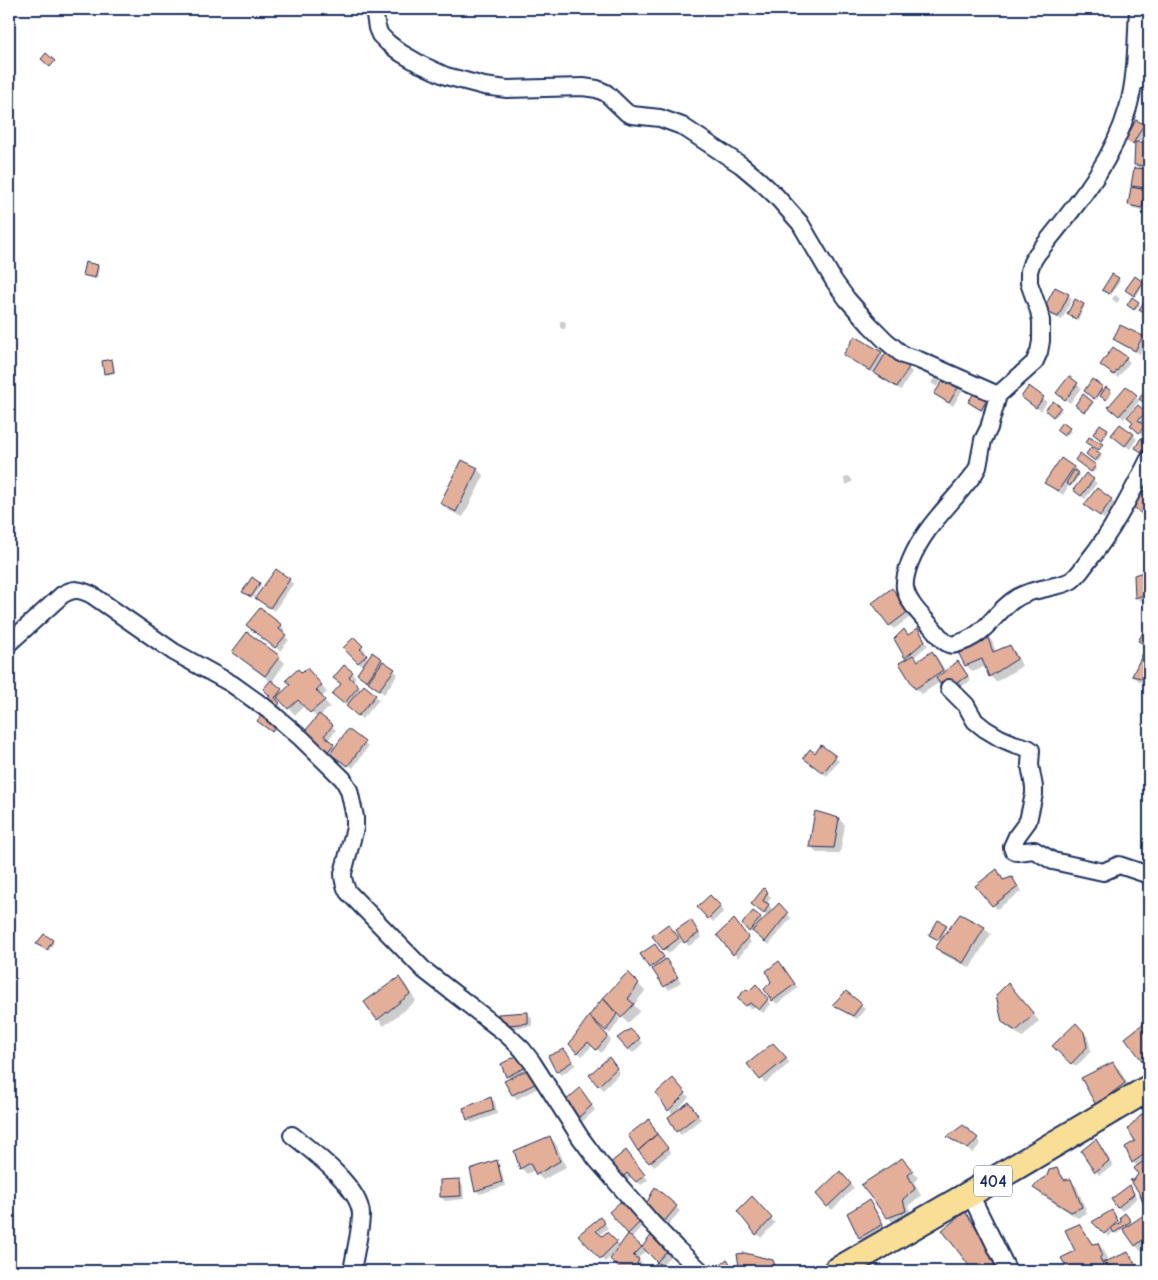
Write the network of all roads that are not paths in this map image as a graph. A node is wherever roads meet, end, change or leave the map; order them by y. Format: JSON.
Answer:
{"nodes":[{"id":1,"x":374,"y":9,"type":"edge"},
{"id":2,"x":1138,"y":9,"type":"edge"},
{"id":3,"x":1149,"y":74,"type":"edge"},
{"id":4,"x":1133,"y":84,"type":"junction"},
{"id":5,"x":998,"y":395,"type":"junction"},
{"id":6,"x":1149,"y":460,"type":"edge"},
{"id":7,"x":9,"y":643,"type":"edge"},
{"id":8,"x":950,"y":688,"type":"dead end"},
{"id":9,"x":1149,"y":875,"type":"edge"},
{"id":10,"x":1149,"y":1088,"type":"edge"},
{"id":11,"x":292,"y":1135,"type":"dead end"},
{"id":12,"x":970,"y":1194,"type":"junction"},
{"id":13,"x":352,"y":1271,"type":"edge"},
{"id":14,"x":701,"y":1271,"type":"edge"},
{"id":15,"x":836,"y":1271,"type":"edge"},
{"id":16,"x":1008,"y":1271,"type":"edge"}],
"edges":[{"from":1,"to":5,"type":"street"},
{"from":2,"to":4,"type":"street"},
{"from":3,"to":4,"type":"street"},
{"from":4,"to":5,"type":"street"},
{"from":5,"to":6,"type":"street"},
{"from":7,"to":14,"type":"street"},
{"from":8,"to":9,"type":"street"},
{"from":10,"to":12,"type":"main road","number":"404"},
{"from":11,"to":13,"type":"street"},
{"from":12,"to":15,"type":"main road","number":"404"},
{"from":12,"to":16,"type":"street"}]}
